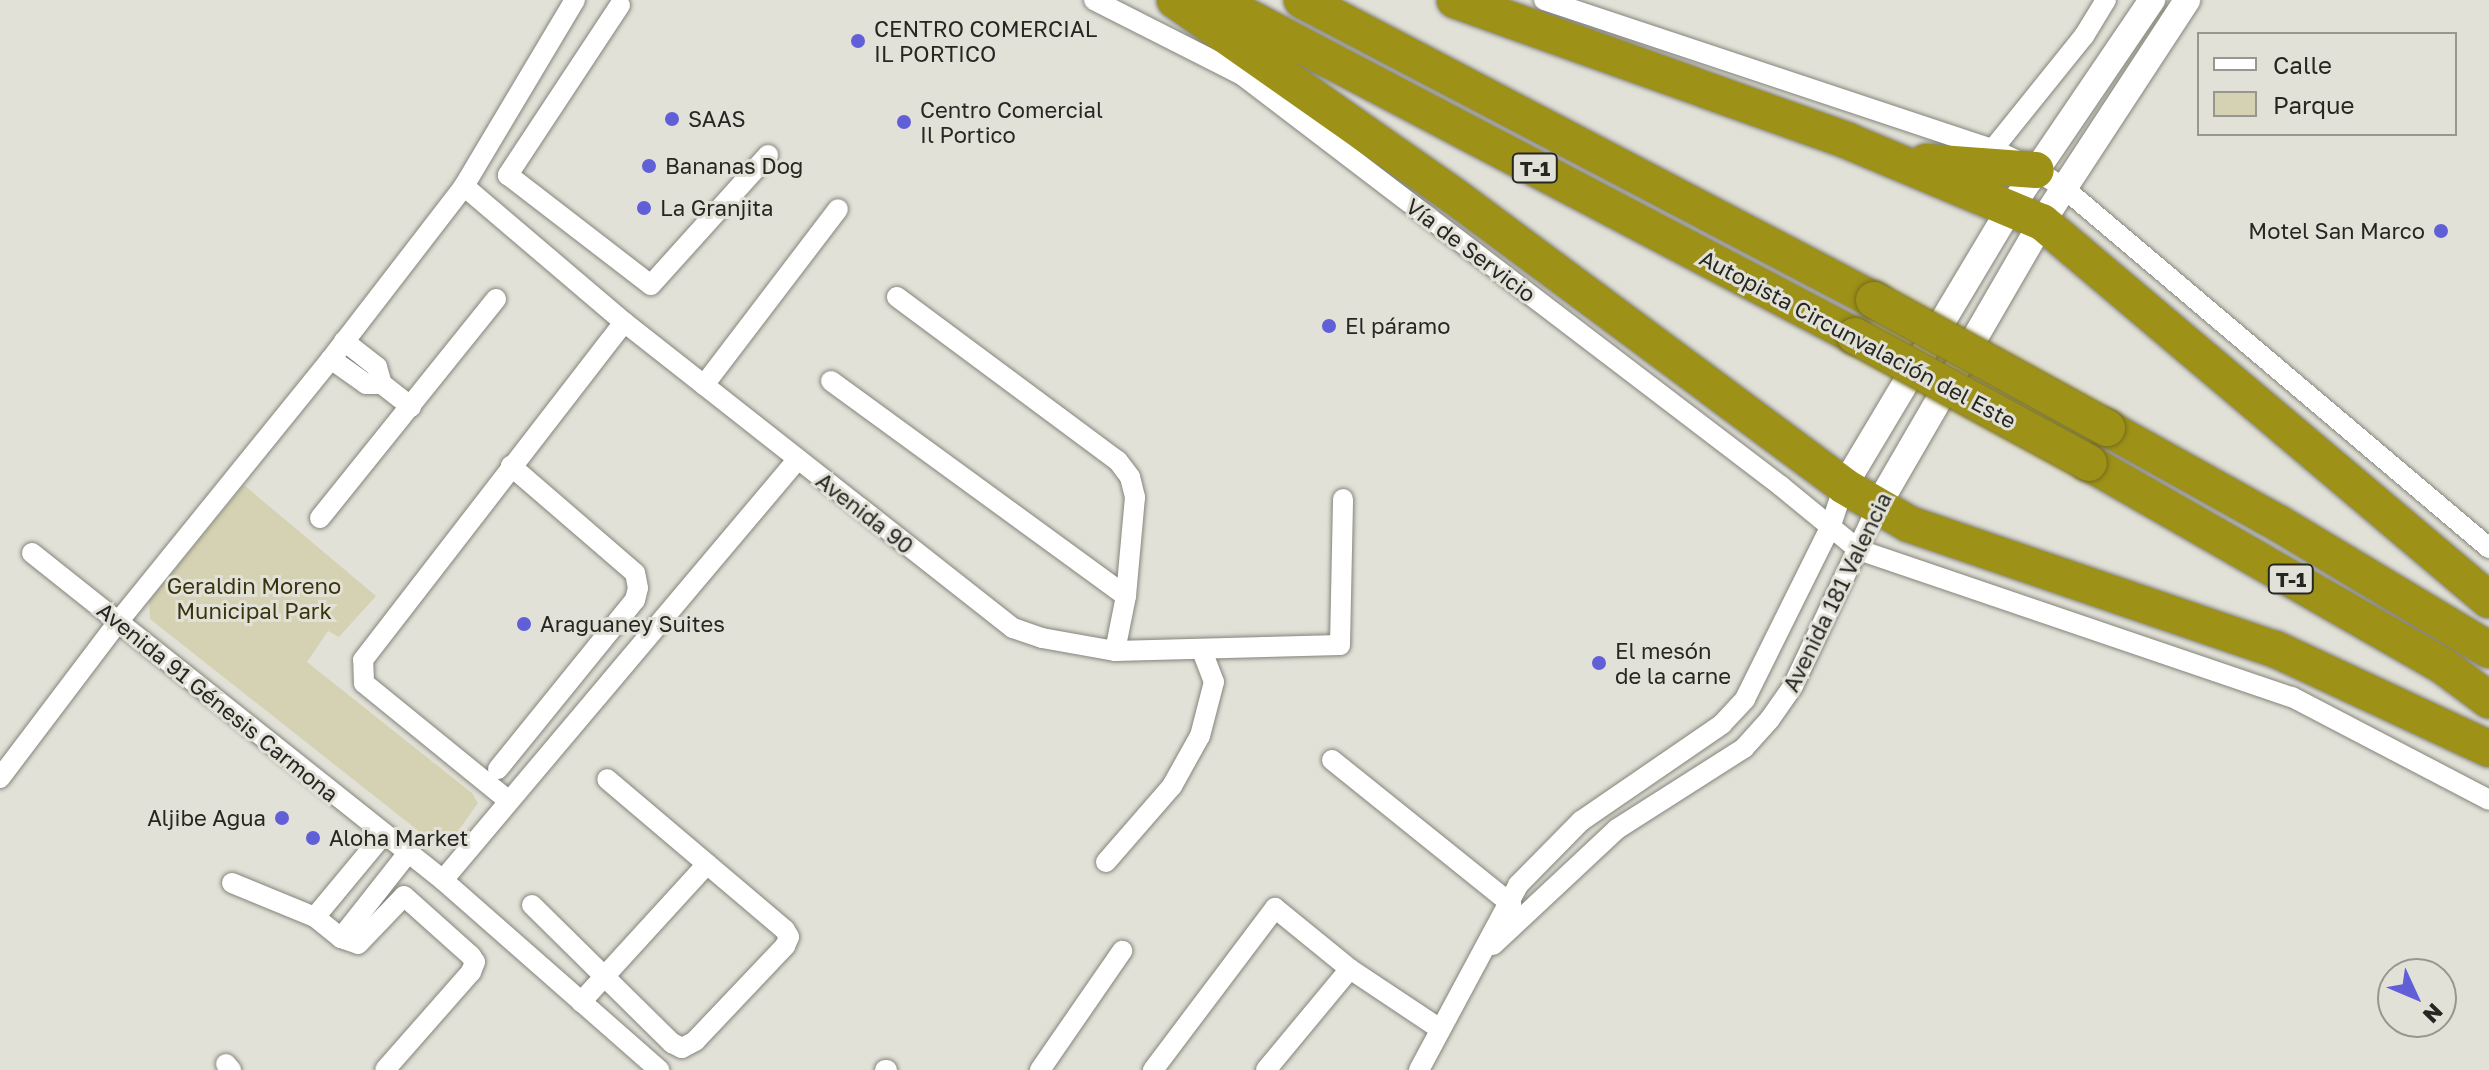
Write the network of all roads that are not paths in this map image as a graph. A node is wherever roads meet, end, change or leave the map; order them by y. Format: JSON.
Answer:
{"nodes":[{"id":1,"x":575,"y":0,"type":"edge"},
{"id":2,"x":1094,"y":0,"type":"edge"},
{"id":3,"x":1175,"y":0,"type":"edge"},
{"id":4,"x":1215,"y":0,"type":"edge"},
{"id":5,"x":1302,"y":0,"type":"edge"},
{"id":6,"x":1455,"y":0,"type":"edge"},
{"id":7,"x":1544,"y":0,"type":"edge"},
{"id":8,"x":2106,"y":0,"type":"edge"},
{"id":9,"x":2152,"y":0,"type":"edge"},
{"id":10,"x":2187,"y":0,"type":"edge"},
{"id":11,"x":620,"y":5,"type":"dead end"},
{"id":12,"x":490,"y":142,"type":"junction"},
{"id":13,"x":1993,"y":149,"type":"junction"},
{"id":14,"x":768,"y":155,"type":"dead end"},
{"id":15,"x":1889,"y":157,"type":"junction"},
{"id":16,"x":518,"y":160,"type":"junction"},
{"id":17,"x":2050,"y":179,"type":"junction"},
{"id":18,"x":464,"y":186,"type":"junction"},
{"id":19,"x":838,"y":209,"type":"dead end"},
{"id":20,"x":2026,"y":215,"type":"junction"},
{"id":21,"x":897,"y":297,"type":"dead end"},
{"id":22,"x":496,"y":299,"type":"dead end"},
{"id":23,"x":624,"y":322,"type":"junction"},
{"id":24,"x":344,"y":341,"type":"junction"},
{"id":25,"x":331,"y":359,"type":"junction"},
{"id":26,"x":831,"y":381,"type":"dead end"},
{"id":27,"x":382,"y":384,"type":"junction"},
{"id":28,"x":704,"y":385,"type":"junction"},
{"id":29,"x":411,"y":407,"type":"junction"},
{"id":30,"x":797,"y":460,"type":"junction"},
{"id":31,"x":511,"y":466,"type":"junction"},
{"id":32,"x":1844,"y":486,"type":"junction"},
{"id":33,"x":1343,"y":499,"type":"dead end"},
{"id":34,"x":1878,"y":505,"type":"junction"},
{"id":35,"x":320,"y":518,"type":"dead end"},
{"id":36,"x":1830,"y":528,"type":"junction"},
{"id":37,"x":2489,"y":548,"type":"edge"},
{"id":38,"x":1859,"y":550,"type":"junction"},
{"id":39,"x":32,"y":553,"type":"dead end"},
{"id":40,"x":1126,"y":596,"type":"junction"},
{"id":41,"x":2489,"y":600,"type":"edge"},
{"id":42,"x":118,"y":622,"type":"junction"},
{"id":43,"x":2489,"y":650,"type":"edge"},
{"id":44,"x":1115,"y":651,"type":"junction"},
{"id":45,"x":1202,"y":651,"type":"junction"},
{"id":46,"x":1745,"y":699,"type":"junction"},
{"id":47,"x":2489,"y":700,"type":"edge"},
{"id":48,"x":1770,"y":719,"type":"junction"},
{"id":49,"x":2489,"y":749,"type":"edge"},
{"id":50,"x":1332,"y":760,"type":"dead end"},
{"id":51,"x":498,"y":769,"type":"dead end"},
{"id":52,"x":0,"y":778,"type":"edge"},
{"id":53,"x":607,"y":779,"type":"dead end"},
{"id":54,"x":2489,"y":800,"type":"edge"},
{"id":55,"x":509,"y":801,"type":"junction"},
{"id":56,"x":384,"y":834,"type":"junction"},
{"id":57,"x":408,"y":853,"type":"junction"},
{"id":58,"x":1106,"y":862,"type":"dead end"},
{"id":59,"x":707,"y":864,"type":"junction"},
{"id":60,"x":443,"y":880,"type":"junction"},
{"id":61,"x":232,"y":883,"type":"dead end"},
{"id":62,"x":1511,"y":904,"type":"junction"},
{"id":63,"x":532,"y":905,"type":"dead end"},
{"id":64,"x":315,"y":917,"type":"junction"},
{"id":65,"x":341,"y":938,"type":"junction"},
{"id":66,"x":1122,"y":951,"type":"dead end"},
{"id":67,"x":1484,"y":953,"type":"junction"},
{"id":68,"x":1350,"y":969,"type":"junction"},
{"id":69,"x":607,"y":976,"type":"junction"},
{"id":70,"x":581,"y":1002,"type":"junction"},
{"id":71,"x":1440,"y":1029,"type":"junction"},
{"id":72,"x":1295,"y":1032,"type":"junction"},
{"id":73,"x":385,"y":1070,"type":"edge"},
{"id":74,"x":659,"y":1070,"type":"edge"},
{"id":75,"x":1040,"y":1070,"type":"edge"},
{"id":76,"x":1153,"y":1070,"type":"edge"},
{"id":77,"x":1266,"y":1070,"type":"edge"},
{"id":78,"x":1279,"y":1070,"type":"edge"},
{"id":79,"x":1419,"y":1070,"type":"edge"}],
"edges":[{"from":1,"to":12,"type":"street"},
{"from":2,"to":36,"type":"street","name":"Vía de Servicio"},
{"from":3,"to":32,"type":"highway"},
{"from":4,"to":47,"type":"highway","name":"Autopista Circunvalación del Este","number":"T-1","bridge":true},
{"from":5,"to":43,"type":"highway","name":"Autopista Circunvalación del Este","number":"T-1","bridge":true},
{"from":6,"to":15,"type":"highway"},
{"from":7,"to":13,"type":"street"},
{"from":8,"to":13,"type":"street"},
{"from":9,"to":17,"type":"street","name":"Avenida 181 Valencia"},
{"from":10,"to":17,"type":"street","name":"Avenida 181 Valencia"},
{"from":11,"to":16,"type":"street"},
{"from":12,"to":16,"type":"street"},
{"from":12,"to":18,"type":"street"},
{"from":13,"to":17,"type":"street"},
{"from":14,"to":16,"type":"street"},
{"from":15,"to":17,"type":"highway"},
{"from":15,"to":20,"type":"highway"},
{"from":17,"to":20,"type":"street","name":"Avenida 181 Valencia"},
{"from":17,"to":37,"type":"street"},
{"from":18,"to":23,"type":"street","name":"Avenida 90"},
{"from":18,"to":24,"type":"street"},
{"from":19,"to":28,"type":"street"},
{"from":20,"to":32,"type":"street","name":"Avenida 181 Valencia"},
{"from":20,"to":34,"type":"street","name":"Avenida 181 Valencia"},
{"from":20,"to":41,"type":"highway"},
{"from":21,"to":40,"type":"street"},
{"from":22,"to":29,"type":"street"},
{"from":23,"to":28,"type":"street","name":"Avenida 90"},
{"from":23,"to":31,"type":"street"},
{"from":24,"to":25,"type":"street"},
{"from":24,"to":27,"type":"street"},
{"from":25,"to":27,"type":"street"},
{"from":25,"to":42,"type":"street"},
{"from":26,"to":40,"type":"street"},
{"from":27,"to":29,"type":"street"},
{"from":28,"to":30,"type":"street","name":"Avenida 90"},
{"from":29,"to":35,"type":"street"},
{"from":30,"to":44,"type":"street","name":"Avenida 90"},
{"from":30,"to":55,"type":"street"},
{"from":31,"to":51,"type":"street"},
{"from":31,"to":55,"type":"street"},
{"from":32,"to":34,"type":"highway"},
{"from":32,"to":36,"type":"street","name":"Avenida 181 Valencia"},
{"from":33,"to":45,"type":"street","name":"Avenida 90"},
{"from":34,"to":38,"type":"street","name":"Avenida 181 Valencia"},
{"from":34,"to":49,"type":"highway"},
{"from":36,"to":38,"type":"street","name":"Vía de Servicio"},
{"from":36,"to":46,"type":"street","name":"Avenida 181 Valencia"},
{"from":38,"to":48,"type":"street","name":"Avenida 181 Valencia"},
{"from":38,"to":54,"type":"street","name":"Vía de Servicio"},
{"from":39,"to":42,"type":"street","name":"Avenida 91 Génesis Carmona"},
{"from":40,"to":44,"type":"street"},
{"from":42,"to":52,"type":"street"},
{"from":42,"to":56,"type":"street","name":"Avenida 91 Génesis Carmona"},
{"from":44,"to":45,"type":"street","name":"Avenida 90"},
{"from":45,"to":58,"type":"street"},
{"from":46,"to":48,"type":"street"},
{"from":46,"to":62,"type":"street","name":"Avenida 181 Valencia"},
{"from":48,"to":67,"type":"street","name":"Avenida 181 Valencia"},
{"from":50,"to":62,"type":"street"},
{"from":53,"to":59,"type":"street"},
{"from":55,"to":60,"type":"street"},
{"from":56,"to":57,"type":"street","name":"Avenida 91 Génesis Carmona"},
{"from":56,"to":64,"type":"street"},
{"from":57,"to":60,"type":"street","name":"Avenida 91 Génesis Carmona"},
{"from":57,"to":65,"type":"street"},
{"from":59,"to":69,"type":"street"},
{"from":59,"to":69,"type":"street"},
{"from":60,"to":70,"type":"street","name":"Avenida 91 Génesis Carmona"},
{"from":61,"to":64,"type":"street"},
{"from":62,"to":67,"type":"street","name":"Avenida 181 Valencia"},
{"from":63,"to":69,"type":"street"},
{"from":64,"to":65,"type":"street"},
{"from":65,"to":73,"type":"street"},
{"from":66,"to":75,"type":"street"},
{"from":67,"to":71,"type":"street"},
{"from":68,"to":71,"type":"street"},
{"from":68,"to":72,"type":"street"},
{"from":68,"to":76,"type":"street"},
{"from":69,"to":70,"type":"street"},
{"from":70,"to":74,"type":"street","name":"Avenida 91 Génesis Carmona"},
{"from":71,"to":79,"type":"street"},
{"from":72,"to":77,"type":"street"},
{"from":72,"to":78,"type":"street"}]}
